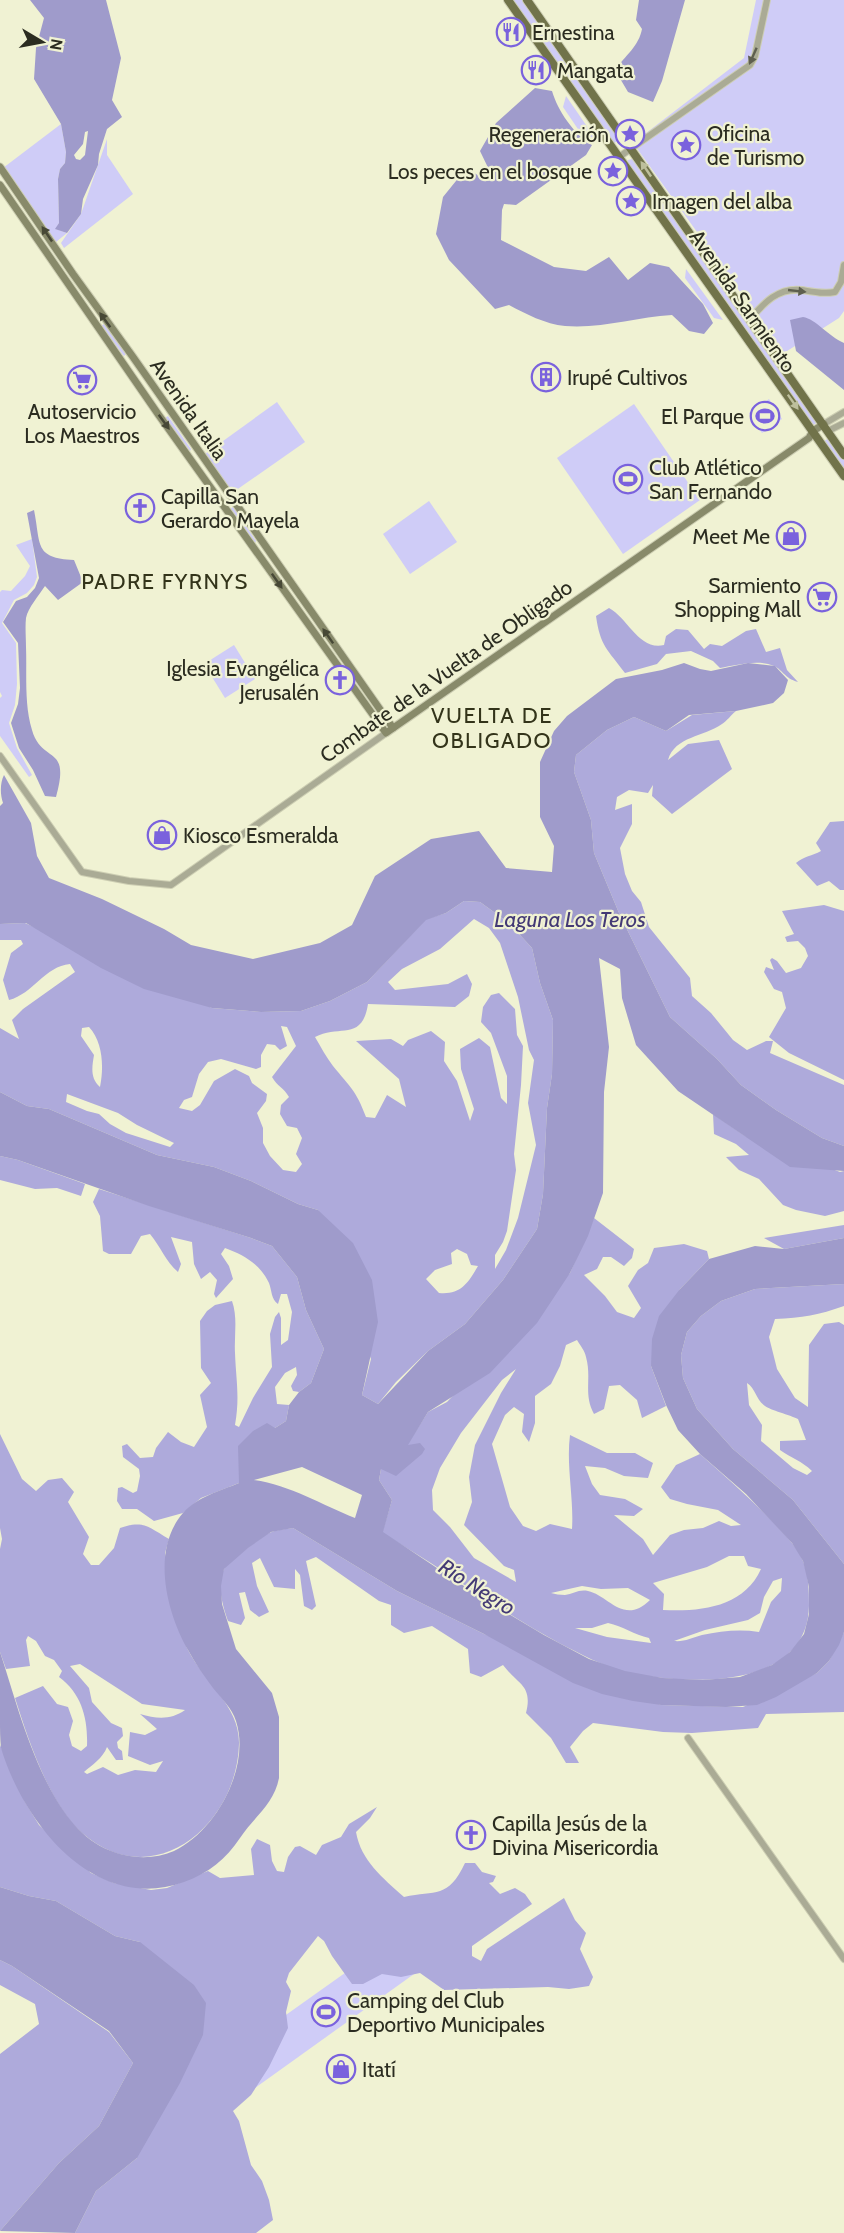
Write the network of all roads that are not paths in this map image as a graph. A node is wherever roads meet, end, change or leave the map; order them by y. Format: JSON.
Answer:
{"nodes":[{"id":1,"x":508,"y":0,"type":"edge"},
{"id":2,"x":527,"y":0,"type":"edge"},
{"id":3,"x":767,"y":0,"type":"edge"},
{"id":4,"x":632,"y":148,"type":"junction"},
{"id":5,"x":619,"y":157,"type":"junction"},
{"id":6,"x":0,"y":167,"type":"edge"},
{"id":7,"x":0,"y":185,"type":"edge"},
{"id":8,"x":844,"y":265,"type":"edge"},
{"id":9,"x":750,"y":319,"type":"junction"},
{"id":10,"x":844,"y":412,"type":"edge"},
{"id":11,"x":844,"y":423,"type":"edge"},
{"id":12,"x":826,"y":428,"type":"junction"},
{"id":13,"x":813,"y":436,"type":"junction"},
{"id":14,"x":844,"y":455,"type":"edge"},
{"id":15,"x":844,"y":476,"type":"edge"},
{"id":16,"x":393,"y":728,"type":"junction"},
{"id":17,"x":386,"y":733,"type":"junction"},
{"id":18,"x":0,"y":756,"type":"edge"},
{"id":19,"x":688,"y":1738,"type":"dead end"},
{"id":20,"x":844,"y":1959,"type":"edge"}],
"edges":[{"from":1,"to":5,"type":"main road","name":"Avenida Sarmiento"},
{"from":2,"to":4,"type":"main road","name":"Avenida Sarmiento"},
{"from":3,"to":4,"type":"street","one_way":true},
{"from":4,"to":5,"type":"street"},
{"from":9,"to":4,"type":"main road","name":"Avenida Sarmiento","one_way":true},
{"from":5,"to":13,"type":"main road","name":"Avenida Sarmiento","one_way":true},
{"from":16,"to":6,"type":"main road","name":"Avenida Italia","one_way":true},
{"from":7,"to":17,"type":"main road","name":"Avenida Italia","one_way":true},
{"from":9,"to":8,"type":"street","one_way":true},
{"from":9,"to":12,"type":"main road","name":"Avenida Sarmiento"},
{"from":10,"to":12,"type":"street"},
{"from":11,"to":12,"type":"street"},
{"from":12,"to":13,"type":"main road","name":"Combate de la Vuelta de Obligado"},
{"from":12,"to":14,"type":"main road","name":"Avenida Sarmiento"},
{"from":13,"to":15,"type":"main road","name":"Avenida Sarmiento"},
{"from":13,"to":16,"type":"main road","name":"Combate de la Vuelta de Obligado"},
{"from":16,"to":17,"type":"main road","name":"Combate de la Vuelta de Obligado"},
{"from":17,"to":18,"type":"street","name":"Combate de la Vuelta de Obligado"},
{"from":19,"to":20,"type":"street"}]}
